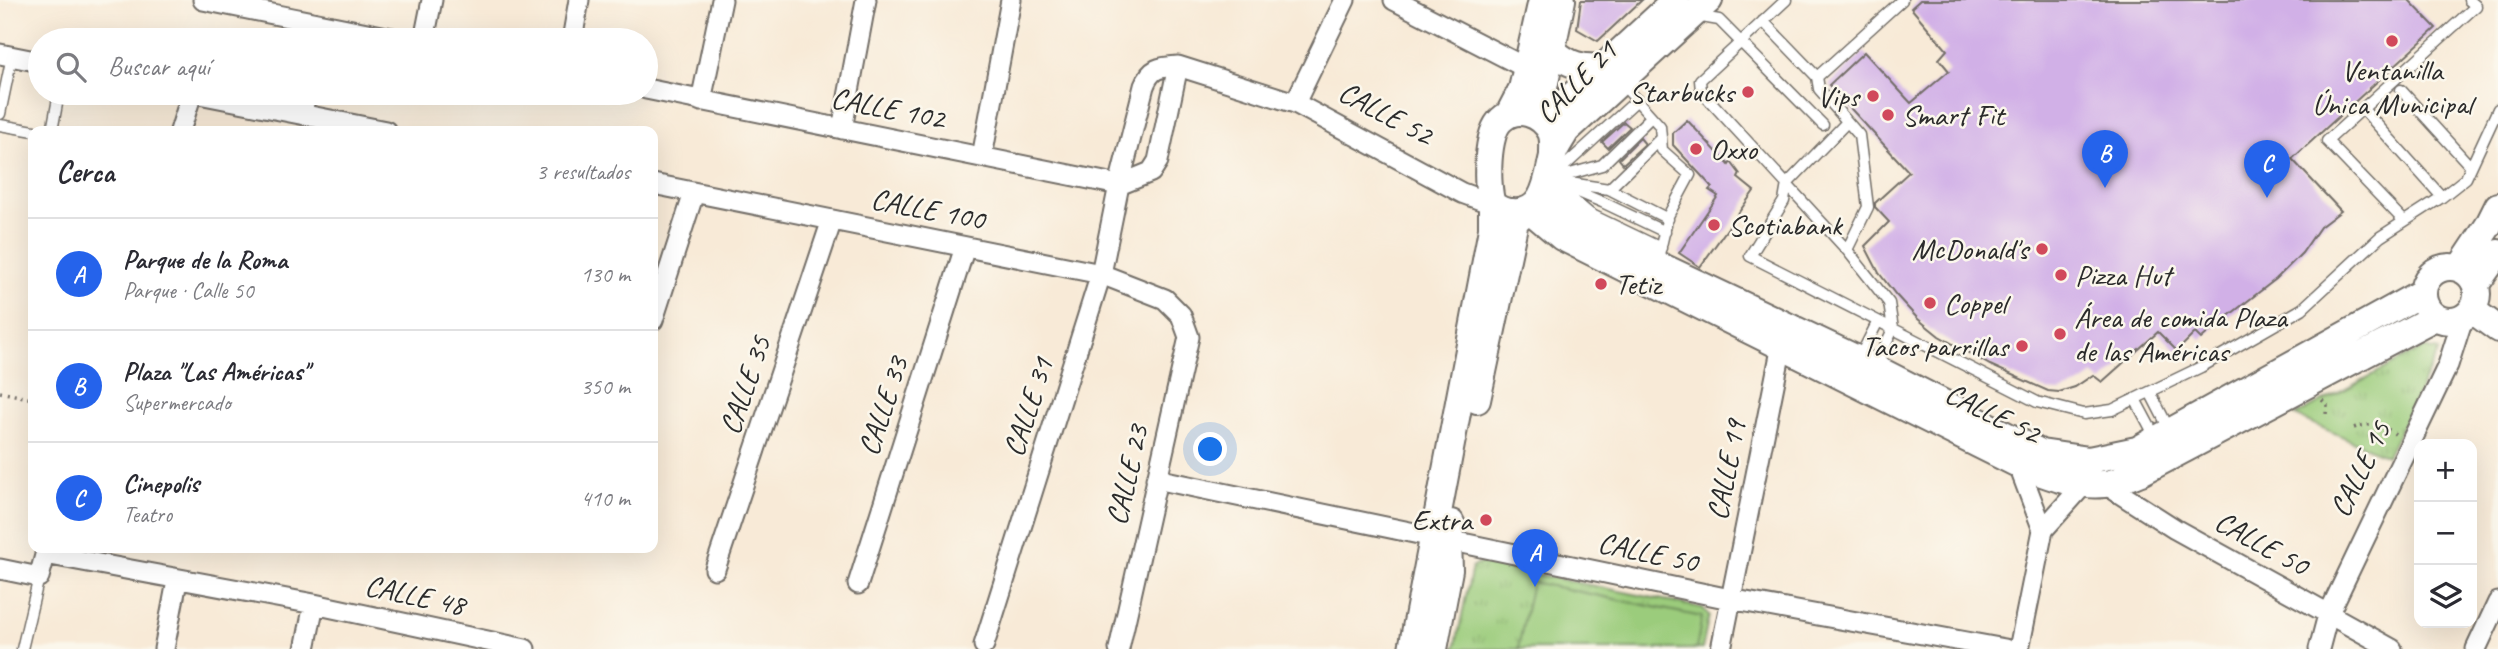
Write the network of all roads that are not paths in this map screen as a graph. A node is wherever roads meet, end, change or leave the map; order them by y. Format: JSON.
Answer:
{"nodes":[{"id":1,"x":203,"y":0,"type":"edge"},
{"id":2,"x":432,"y":0,"type":"edge"},
{"id":3,"x":579,"y":0,"type":"edge"},
{"id":4,"x":722,"y":0,"type":"edge"},
{"id":5,"x":866,"y":0,"type":"edge"},
{"id":6,"x":1011,"y":0,"type":"edge"},
{"id":7,"x":1345,"y":0,"type":"edge"},
{"id":8,"x":1394,"y":0,"type":"edge"},
{"id":9,"x":1542,"y":0,"type":"edge"},
{"id":10,"x":1562,"y":0,"type":"edge"},
{"id":11,"x":1786,"y":0,"type":"edge"},
{"id":12,"x":1902,"y":0,"type":"edge"},
{"id":13,"x":2469,"y":0,"type":"edge"},
{"id":14,"x":1693,"y":5,"type":"edge"},
{"id":15,"x":261,"y":6,"type":"edge"},
{"id":16,"x":1763,"y":21,"type":"junction"},
{"id":17,"x":311,"y":28,"type":"edge"},
{"id":18,"x":426,"y":28,"type":"edge"},
{"id":19,"x":574,"y":28,"type":"edge"},
{"id":20,"x":1741,"y":42,"type":"junction"},
{"id":21,"x":1552,"y":50,"type":"junction"},
{"id":22,"x":6,"y":55,"type":"edge"},
{"id":23,"x":28,"y":60,"type":"edge"},
{"id":24,"x":1178,"y":66,"type":"junction"},
{"id":25,"x":1528,"y":69,"type":"junction"},
{"id":26,"x":1817,"y":77,"type":"junction"},
{"id":27,"x":1620,"y":83,"type":"junction"},
{"id":28,"x":2401,"y":90,"type":"dead end"},
{"id":29,"x":658,"y":91,"type":"edge"},
{"id":30,"x":701,"y":100,"type":"junction"},
{"id":31,"x":1295,"y":103,"type":"junction"},
{"id":32,"x":56,"y":105,"type":"edge"},
{"id":33,"x":189,"y":105,"type":"edge"},
{"id":34,"x":255,"y":105,"type":"edge"},
{"id":35,"x":304,"y":105,"type":"edge"},
{"id":36,"x":2363,"y":108,"type":"junction"},
{"id":37,"x":2498,"y":109,"type":"edge"},
{"id":38,"x":0,"y":114,"type":"edge"},
{"id":39,"x":302,"y":114,"type":"junction"},
{"id":40,"x":1528,"y":117,"type":"junction"},
{"id":41,"x":1651,"y":117,"type":"junction"},
{"id":42,"x":1847,"y":122,"type":"junction"},
{"id":43,"x":0,"y":125,"type":"edge"},
{"id":44,"x":1823,"y":125,"type":"dead end"},
{"id":45,"x":52,"y":126,"type":"edge"},
{"id":46,"x":182,"y":126,"type":"edge"},
{"id":47,"x":361,"y":126,"type":"edge"},
{"id":48,"x":842,"y":129,"type":"junction"},
{"id":49,"x":28,"y":130,"type":"edge"},
{"id":50,"x":1661,"y":138,"type":"junction"},
{"id":51,"x":1553,"y":154,"type":"junction"},
{"id":52,"x":982,"y":157,"type":"junction"},
{"id":53,"x":2471,"y":167,"type":"junction"},
{"id":54,"x":1489,"y":172,"type":"junction"},
{"id":55,"x":1445,"y":183,"type":"junction"},
{"id":56,"x":1547,"y":184,"type":"junction"},
{"id":57,"x":1787,"y":184,"type":"junction"},
{"id":58,"x":658,"y":185,"type":"edge"},
{"id":59,"x":1119,"y":185,"type":"junction"},
{"id":60,"x":1609,"y":188,"type":"junction"},
{"id":61,"x":694,"y":192,"type":"junction"},
{"id":62,"x":2442,"y":197,"type":"junction"},
{"id":63,"x":1492,"y":204,"type":"junction"},
{"id":64,"x":2498,"y":206,"type":"edge"},
{"id":65,"x":1527,"y":211,"type":"junction"},
{"id":66,"x":1668,"y":219,"type":"junction"},
{"id":67,"x":832,"y":220,"type":"junction"},
{"id":68,"x":2404,"y":221,"type":"junction"},
{"id":69,"x":1665,"y":232,"type":"junction"},
{"id":70,"x":965,"y":247,"type":"junction"},
{"id":71,"x":1847,"y":250,"type":"junction"},
{"id":72,"x":2498,"y":253,"type":"edge"},
{"id":73,"x":1655,"y":264,"type":"junction"},
{"id":74,"x":1101,"y":274,"type":"junction"},
{"id":75,"x":2423,"y":292,"type":"junction"},
{"id":76,"x":2474,"y":295,"type":"edge"},
{"id":77,"x":658,"y":304,"type":"edge"},
{"id":78,"x":1181,"y":315,"type":"joint"},
{"id":79,"x":2435,"y":317,"type":"junction"},
{"id":80,"x":1878,"y":321,"type":"junction"},
{"id":81,"x":1893,"y":329,"type":"junction"},
{"id":82,"x":2498,"y":329,"type":"edge"},
{"id":83,"x":1782,"y":345,"type":"junction"},
{"id":84,"x":1853,"y":357,"type":"junction"},
{"id":85,"x":1881,"y":371,"type":"junction"},
{"id":86,"x":2150,"y":392,"type":"junction"},
{"id":87,"x":2135,"y":399,"type":"junction"},
{"id":88,"x":2180,"y":428,"type":"junction"},
{"id":89,"x":2147,"y":445,"type":"junction"},
{"id":90,"x":2018,"y":464,"type":"junction"},
{"id":91,"x":1156,"y":478,"type":"junction"},
{"id":92,"x":2095,"y":484,"type":"junction"},
{"id":93,"x":2043,"y":530,"type":"junction"},
{"id":94,"x":1441,"y":538,"type":"junction"},
{"id":95,"x":45,"y":553,"type":"edge"},
{"id":96,"x":55,"y":553,"type":"edge"},
{"id":97,"x":0,"y":569,"type":"edge"},
{"id":98,"x":715,"y":569,"type":"dead end"},
{"id":99,"x":39,"y":577,"type":"junction"},
{"id":100,"x":177,"y":581,"type":"junction"},
{"id":101,"x":858,"y":584,"type":"dead end"},
{"id":102,"x":1730,"y":599,"type":"junction"},
{"id":103,"x":2498,"y":602,"type":"edge"},
{"id":104,"x":314,"y":604,"type":"junction"},
{"id":105,"x":2328,"y":615,"type":"junction"},
{"id":106,"x":448,"y":641,"type":"edge"},
{"id":107,"x":984,"y":645,"type":"dead end"},
{"id":108,"x":22,"y":649,"type":"edge"},
{"id":109,"x":164,"y":649,"type":"edge"},
{"id":110,"x":305,"y":649,"type":"edge"},
{"id":111,"x":525,"y":649,"type":"edge"},
{"id":112,"x":1119,"y":649,"type":"edge"},
{"id":113,"x":1412,"y":649,"type":"edge"},
{"id":114,"x":1434,"y":649,"type":"edge"},
{"id":115,"x":1720,"y":649,"type":"edge"},
{"id":116,"x":2005,"y":649,"type":"edge"},
{"id":117,"x":2019,"y":649,"type":"edge"},
{"id":118,"x":2319,"y":649,"type":"edge"},
{"id":119,"x":2392,"y":649,"type":"edge"},
{"id":120,"x":2476,"y":649,"type":"edge"}],
"edges":[{"from":1,"to":15,"type":"street"},
{"from":2,"to":18,"type":"street"},
{"from":3,"to":19,"type":"street"},
{"from":4,"to":30,"type":"street"},
{"from":5,"to":48,"type":"street"},
{"from":6,"to":52,"type":"street"},
{"from":7,"to":31,"type":"street"},
{"from":8,"to":25,"type":"street"},
{"from":9,"to":25,"type":"street"},
{"from":10,"to":21,"type":"street"},
{"from":11,"to":16,"type":"lane"},
{"from":12,"to":26,"type":"lane"},
{"from":13,"to":36,"type":"lane"},
{"from":14,"to":20,"type":"lane"},
{"from":14,"to":27,"type":"street","name":"CALLE 21"},
{"from":15,"to":17,"type":"street"},
{"from":16,"to":20,"type":"lane"},
{"from":16,"to":26,"type":"lane"},
{"from":20,"to":44,"type":"lane"},
{"from":20,"to":57,"type":"lane"},
{"from":21,"to":27,"type":"street"},
{"from":21,"to":40,"type":"street"},
{"from":22,"to":23,"type":"street"},
{"from":22,"to":38,"type":"lane"},
{"from":24,"to":31,"type":"street","name":"CALLE 52"},
{"from":24,"to":59,"type":"street"},
{"from":24,"to":59,"type":"street","name":"CALLE 31"},
{"from":25,"to":40,"type":"street"},
{"from":26,"to":42,"type":"lane"},
{"from":27,"to":40,"type":"street","name":"CALLE 21"},
{"from":27,"to":41,"type":"lane"},
{"from":27,"to":51,"type":"street","name":"CALLE 21"},
{"from":27,"to":56,"type":"lane"},
{"from":28,"to":53,"type":"lane"},
{"from":29,"to":30,"type":"street","name":"CALLE 102"},
{"from":30,"to":48,"type":"street","name":"CALLE 102"},
{"from":31,"to":55,"type":"street","name":"CALLE 52"},
{"from":32,"to":45,"type":"lane"},
{"from":33,"to":46,"type":"street"},
{"from":34,"to":39,"type":"street"},
{"from":35,"to":39,"type":"street"},
{"from":36,"to":62,"type":"lane"},
{"from":36,"to":68,"type":"lane"},
{"from":37,"to":53,"type":"lane"},
{"from":39,"to":47,"type":"street"},
{"from":40,"to":51,"type":"street"},
{"from":40,"to":54,"type":"street"},
{"from":41,"to":50,"type":"lane"},
{"from":41,"to":56,"type":"lane"},
{"from":42,"to":57,"type":"lane"},
{"from":42,"to":71,"type":"lane"},
{"from":43,"to":49,"type":"lane"},
{"from":48,"to":52,"type":"street","name":"CALLE 102"},
{"from":50,"to":60,"type":"lane"},
{"from":50,"to":66,"type":"lane"},
{"from":51,"to":56,"type":"street"},
{"from":52,"to":59,"type":"street","name":"CALLE 102"},
{"from":53,"to":62,"type":"lane"},
{"from":54,"to":55,"type":"street","name":"CALLE 52"},
{"from":54,"to":63,"type":"street"},
{"from":55,"to":63,"type":"street","name":"CALLE 52"},
{"from":56,"to":60,"type":"lane"},
{"from":56,"to":65,"type":"street"},
{"from":56,"to":69,"type":"lane"},
{"from":56,"to":73,"type":"street","name":"CALLE 52"},
{"from":57,"to":71,"type":"lane"},
{"from":57,"to":80,"type":"lane"},
{"from":58,"to":61,"type":"street","name":"CALLE 100"},
{"from":59,"to":74,"type":"street","name":"CALLE 31"},
{"from":60,"to":66,"type":"lane"},
{"from":61,"to":67,"type":"street","name":"CALLE 100"},
{"from":61,"to":77,"type":"street"},
{"from":62,"to":68,"type":"lane"},
{"from":63,"to":65,"type":"street"},
{"from":63,"to":94,"type":"street"},
{"from":64,"to":76,"type":"street","name":"CALLE 15"},
{"from":65,"to":73,"type":"street","name":"CALLE 52"},
{"from":65,"to":94,"type":"street"},
{"from":66,"to":69,"type":"lane"},
{"from":67,"to":70,"type":"street","name":"CALLE 100"},
{"from":67,"to":98,"type":"street","name":"CALLE 35"},
{"from":68,"to":86,"type":"lane"},
{"from":69,"to":73,"type":"lane"},
{"from":70,"to":74,"type":"street","name":"CALLE 100"},
{"from":70,"to":101,"type":"street","name":"CALLE 33"},
{"from":71,"to":81,"type":"lane"},
{"from":72,"to":76,"type":"street","name":"CALLE 15"},
{"from":73,"to":83,"type":"street","name":"CALLE 52"},
{"from":73,"to":84,"type":"street","name":"CALLE 52"},
{"from":74,"to":78,"type":"street","name":"CALLE 100"},
{"from":74,"to":107,"type":"street","name":"CALLE 31"},
{"from":75,"to":76,"type":"street"},
{"from":75,"to":79,"type":"street"},
{"from":75,"to":88,"type":"street","name":"CALLE 52"},
{"from":76,"to":79,"type":"street"},
{"from":76,"to":82,"type":"street"},
{"from":76,"to":105,"type":"street","name":"CALLE 15"},
{"from":78,"to":91,"type":"street","name":"CALLE 23"},
{"from":79,"to":92,"type":"street","name":"CALLE 52"},
{"from":80,"to":81,"type":"lane"},
{"from":80,"to":84,"type":"lane"},
{"from":81,"to":85,"type":"lane"},
{"from":81,"to":87,"type":"lane"},
{"from":83,"to":90,"type":"street","name":"CALLE 52"},
{"from":83,"to":102,"type":"street","name":"CALLE 19"},
{"from":84,"to":85,"type":"street","name":"CALLE 52"},
{"from":85,"to":89,"type":"street","name":"CALLE 52"},
{"from":86,"to":87,"type":"lane"},
{"from":86,"to":88,"type":"lane"},
{"from":87,"to":89,"type":"lane"},
{"from":88,"to":89,"type":"street","name":"CALLE 52"},
{"from":90,"to":92,"type":"street","name":"CALLE 52"},
{"from":90,"to":93,"type":"street"},
{"from":91,"to":94,"type":"street","name":"CALLE 50"},
{"from":91,"to":112,"type":"street","name":"CALLE 23"},
{"from":92,"to":93,"type":"street"},
{"from":92,"to":105,"type":"street","name":"CALLE 50"},
{"from":93,"to":117,"type":"street"},
{"from":94,"to":102,"type":"street","name":"CALLE 50"},
{"from":94,"to":113,"type":"street"},
{"from":94,"to":114,"type":"street"},
{"from":95,"to":99,"type":"street"},
{"from":96,"to":100,"type":"street","name":"CALLE 48"},
{"from":97,"to":99,"type":"street"},
{"from":99,"to":108,"type":"lane"},
{"from":100,"to":104,"type":"street","name":"CALLE 48"},
{"from":100,"to":109,"type":"street"},
{"from":102,"to":115,"type":"street","name":"CALLE 19"},
{"from":102,"to":116,"type":"street","name":"CALLE 50"},
{"from":103,"to":120,"type":"street"},
{"from":104,"to":106,"type":"street","name":"CALLE 48"},
{"from":104,"to":110,"type":"street"},
{"from":105,"to":118,"type":"street","name":"CALLE 15"},
{"from":105,"to":119,"type":"street","name":"CALLE 50"},
{"from":106,"to":111,"type":"street","name":"CALLE 48"}]}
